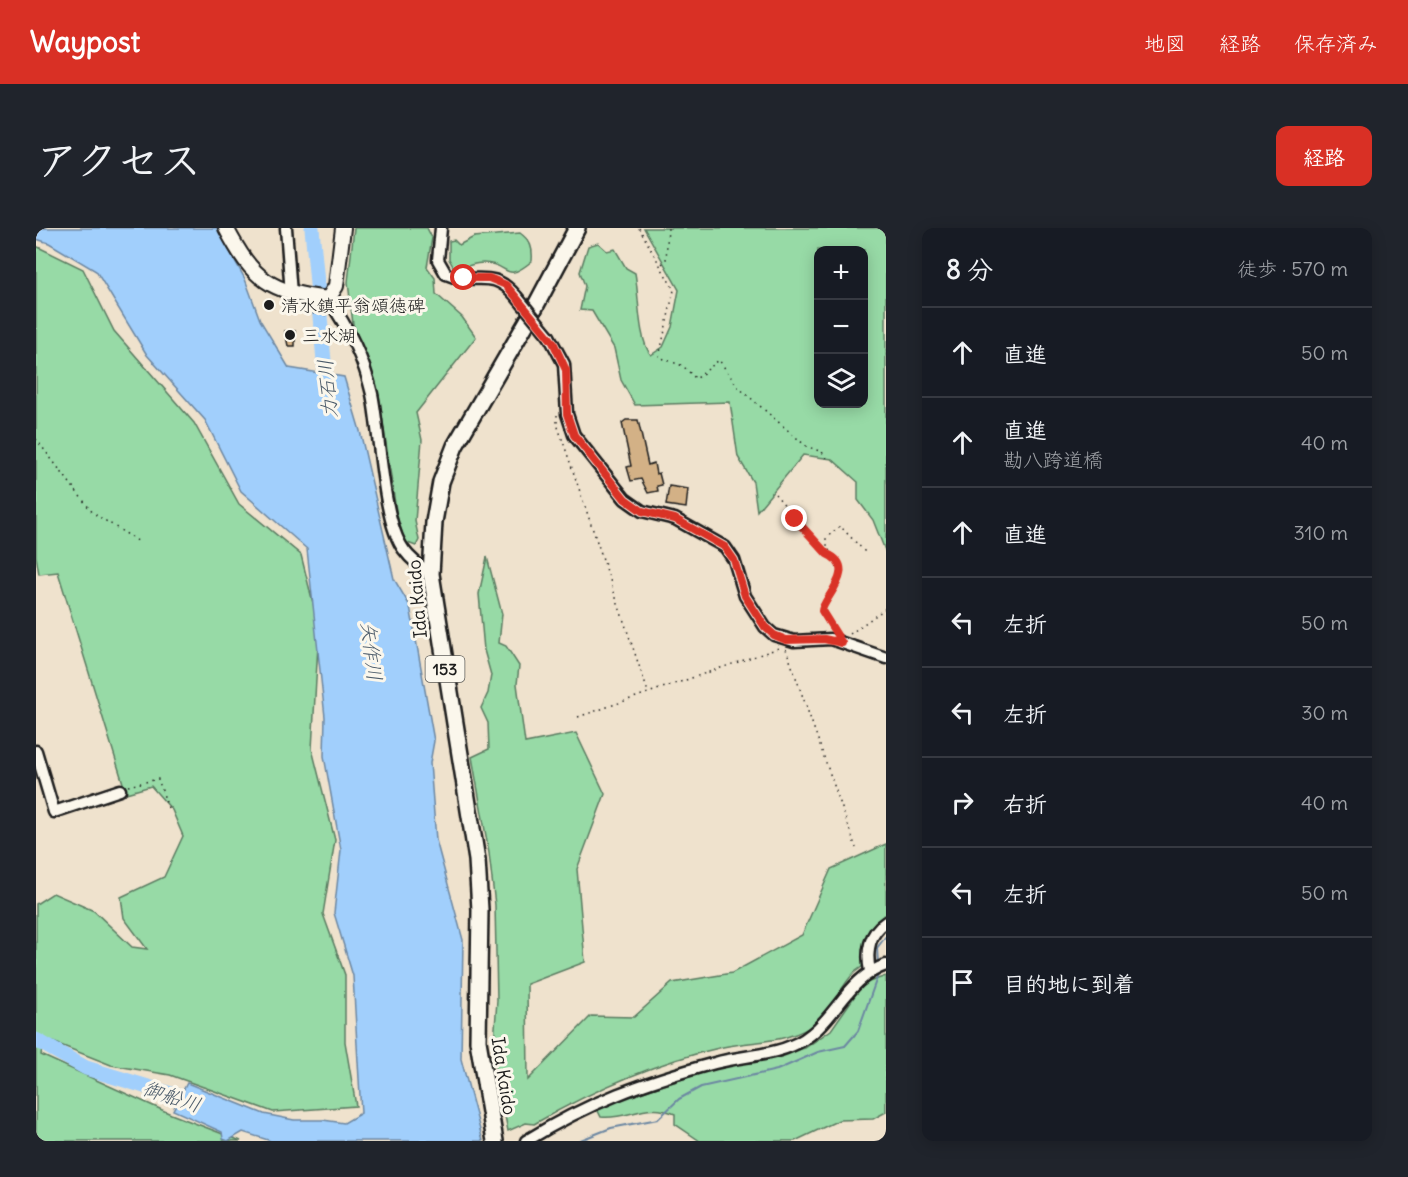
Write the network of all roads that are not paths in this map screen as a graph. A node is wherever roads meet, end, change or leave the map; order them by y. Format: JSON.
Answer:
{"nodes":[{"id":1,"x":226,"y":228,"type":"edge"},
{"id":2,"x":286,"y":228,"type":"edge"},
{"id":3,"x":343,"y":228,"type":"edge"},
{"id":4,"x":441,"y":228,"type":"edge"},
{"id":5,"x":577,"y":228,"type":"edge"},
{"id":6,"x":293,"y":295,"type":"junction"},
{"id":7,"x":328,"y":299,"type":"junction"},
{"id":8,"x":431,"y":574,"type":"junction"},
{"id":9,"x":886,"y":658,"type":"edge"},
{"id":10,"x":36,"y":751,"type":"edge"},
{"id":11,"x":120,"y":790,"type":"road end"},
{"id":12,"x":886,"y":922,"type":"edge"},
{"id":13,"x":886,"y":964,"type":"edge"},
{"id":14,"x":871,"y":970,"type":"junction"},
{"id":15,"x":495,"y":1141,"type":"edge"},
{"id":16,"x":526,"y":1141,"type":"edge"}],
"edges":[{"from":1,"to":6,"type":"main road"},
{"from":2,"to":6,"type":"street"},
{"from":3,"to":7,"type":"main road"},
{"from":4,"to":9,"type":"street","bridge":true},
{"from":5,"to":8,"type":"highway","name":"Ida Kaido","number":"153"},
{"from":6,"to":7,"type":"main road"},
{"from":7,"to":8,"type":"street"},
{"from":8,"to":15,"type":"highway","name":"Ida Kaido","number":"153"},
{"from":10,"to":11,"type":"street"},
{"from":12,"to":14,"type":"street"},
{"from":13,"to":14,"type":"street"},
{"from":14,"to":16,"type":"street"}]}
